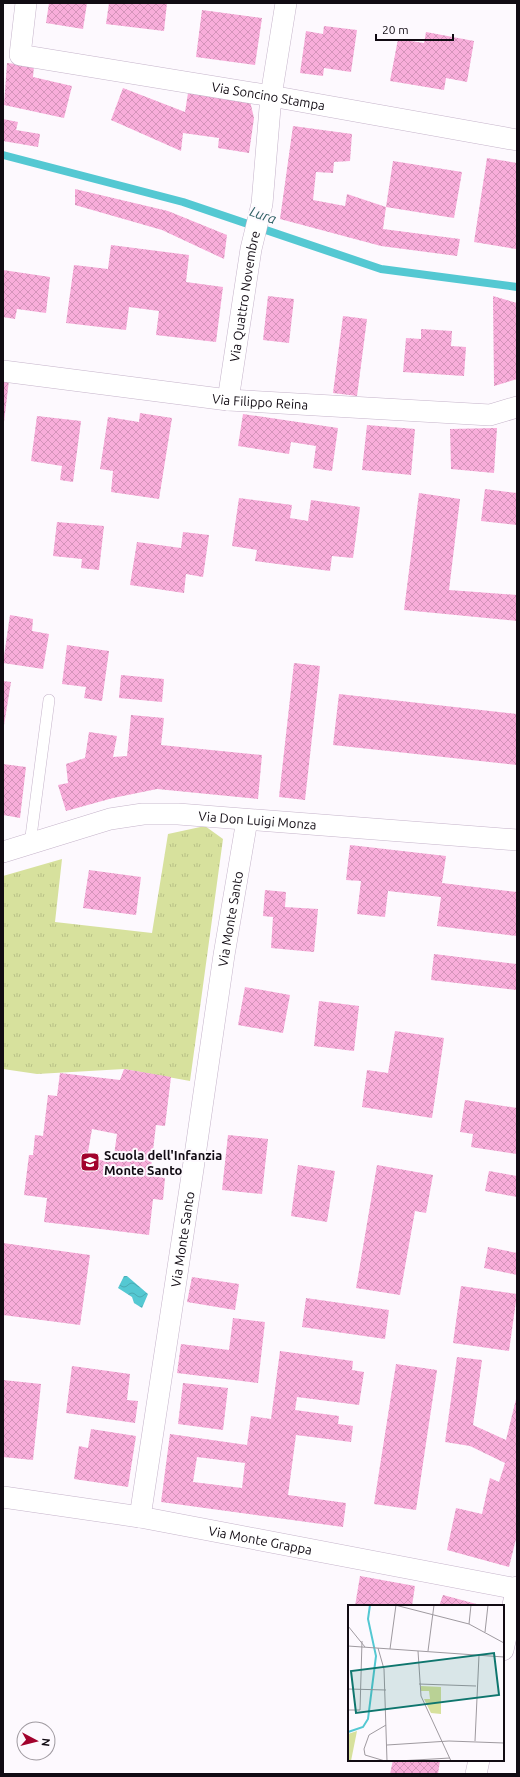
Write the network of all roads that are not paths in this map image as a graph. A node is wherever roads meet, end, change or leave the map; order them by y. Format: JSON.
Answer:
{"nodes":[{"id":1,"x":26,"y":3,"type":"edge"},
{"id":2,"x":286,"y":3,"type":"edge"},
{"id":3,"x":271,"y":96,"type":"junction"},
{"id":4,"x":517,"y":140,"type":"edge"},
{"id":5,"x":3,"y":371,"type":"edge"},
{"id":6,"x":228,"y":400,"type":"junction"},
{"id":7,"x":517,"y":407,"type":"edge"},
{"id":8,"x":49,"y":700,"type":"dead end"},
{"id":9,"x":248,"y":820,"type":"junction"},
{"id":10,"x":517,"y":840,"type":"edge"},
{"id":11,"x":30,"y":844,"type":"junction"},
{"id":12,"x":3,"y":852,"type":"edge"},
{"id":13,"x":3,"y":1497,"type":"edge"},
{"id":14,"x":140,"y":1517,"type":"junction"},
{"id":15,"x":517,"y":1588,"type":"edge"},
{"id":16,"x":504,"y":1646,"type":"edge"},
{"id":17,"x":479,"y":1761,"type":"edge"},
{"id":18,"x":476,"y":1774,"type":"edge"}],
"edges":[{"from":1,"to":3,"type":"street","name":"Via Soncino Stampa"},
{"from":2,"to":3,"type":"street","name":"Via Quattro Novembre"},
{"from":3,"to":4,"type":"street","name":"Via Soncino Stampa"},
{"from":3,"to":6,"type":"street","name":"Via Quattro Novembre"},
{"from":5,"to":6,"type":"street","name":"Via Filippo Reina"},
{"from":6,"to":7,"type":"street","name":"Via Filippo Reina"},
{"from":8,"to":11,"type":"lane"},
{"from":9,"to":10,"type":"street","name":"Via Don Luigi Monza"},
{"from":9,"to":11,"type":"street","name":"Via Don Luigi Monza"},
{"from":9,"to":14,"type":"street","name":"Via Monte Santo"},
{"from":11,"to":12,"type":"street","name":"Via Don Luigi Monza"},
{"from":13,"to":14,"type":"street","name":"Via Monte Grappa"},
{"from":14,"to":15,"type":"street","name":"Via Monte Grappa"},
{"from":15,"to":16,"type":"street"},
{"from":17,"to":18,"type":"street"}]}
